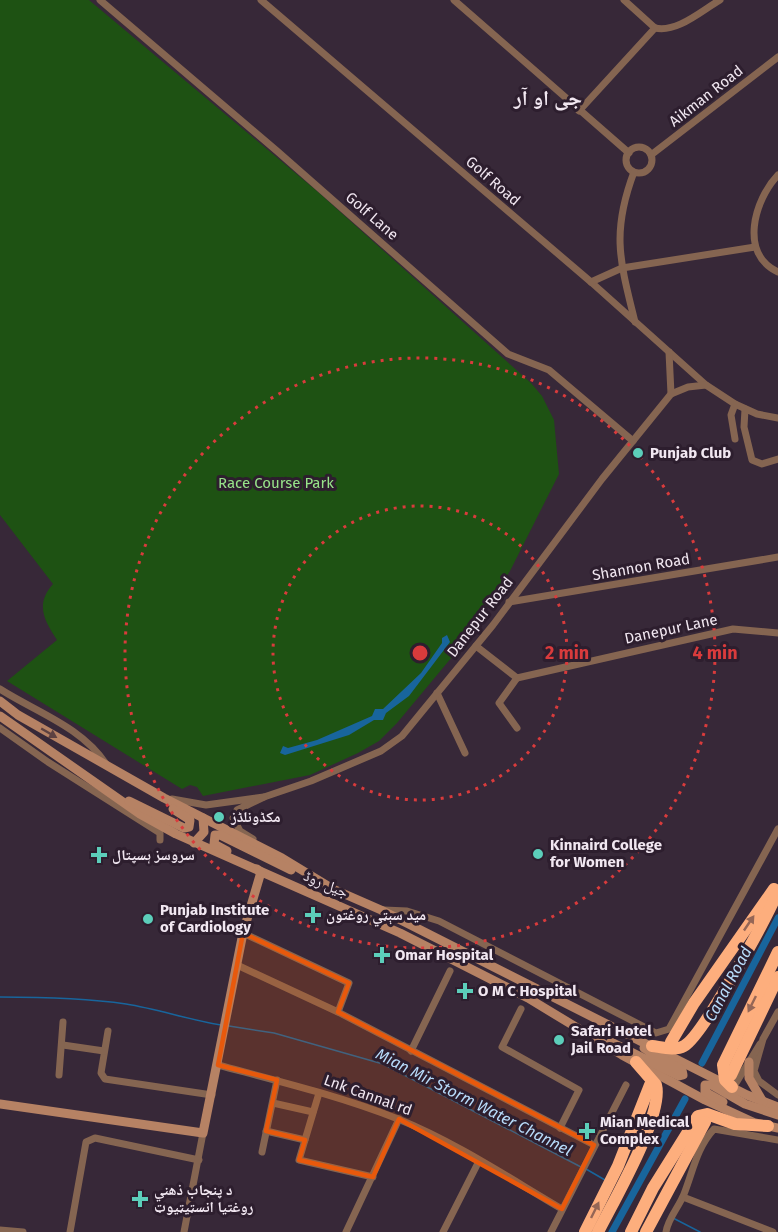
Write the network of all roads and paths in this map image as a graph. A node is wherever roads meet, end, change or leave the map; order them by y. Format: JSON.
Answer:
{"nodes":[{"id":1,"x":100,"y":0,"type":"edge"},
{"id":2,"x":261,"y":0,"type":"edge"},
{"id":3,"x":454,"y":0,"type":"edge"},
{"id":4,"x":624,"y":0,"type":"edge"},
{"id":5,"x":720,"y":0,"type":"edge"},
{"id":6,"x":271,"y":3,"type":"edge"},
{"id":7,"x":655,"y":28,"type":"junction"},
{"id":8,"x":778,"y":57,"type":"edge"},
{"id":9,"x":579,"y":111,"type":"junction"},
{"id":10,"x":629,"y":153,"type":"junction"},
{"id":11,"x":651,"y":155,"type":"junction"},
{"id":12,"x":634,"y":172,"type":"junction"},
{"id":13,"x":778,"y":175,"type":"edge"},
{"id":14,"x":756,"y":247,"type":"junction"},
{"id":15,"x":622,"y":268,"type":"junction"},
{"id":16,"x":778,"y":272,"type":"edge"},
{"id":17,"x":591,"y":282,"type":"junction"},
{"id":18,"x":635,"y":322,"type":"junction"},
{"id":19,"x":669,"y":351,"type":"junction"},
{"id":20,"x":706,"y":386,"type":"junction"},
{"id":21,"x":671,"y":394,"type":"junction"},
{"id":22,"x":735,"y":404,"type":"junction"},
{"id":23,"x":745,"y":409,"type":"junction"},
{"id":24,"x":778,"y":418,"type":"edge"},
{"id":25,"x":735,"y":439,"type":"dead end"},
{"id":26,"x":633,"y":441,"type":"junction"},
{"id":27,"x":778,"y":459,"type":"edge"},
{"id":28,"x":778,"y":557,"type":"edge"},
{"id":29,"x":509,"y":602,"type":"junction"},
{"id":30,"x":778,"y":633,"type":"edge"},
{"id":31,"x":476,"y":646,"type":"junction"},
{"id":32,"x":517,"y":678,"type":"junction"},
{"id":33,"x":0,"y":689,"type":"edge"},
{"id":34,"x":437,"y":693,"type":"junction"},
{"id":35,"x":0,"y":701,"type":"edge"},
{"id":36,"x":0,"y":716,"type":"edge"},
{"id":37,"x":0,"y":728,"type":"edge"},
{"id":38,"x":517,"y":728,"type":"dead end"},
{"id":39,"x":465,"y":753,"type":"dead end"},
{"id":40,"x":107,"y":766,"type":"junction"},
{"id":41,"x":126,"y":777,"type":"junction"},
{"id":42,"x":106,"y":789,"type":"junction"},
{"id":43,"x":264,"y":797,"type":"junction"},
{"id":44,"x":164,"y":798,"type":"junction"},
{"id":45,"x":203,"y":818,"type":"junction"},
{"id":46,"x":778,"y":829,"type":"edge"},
{"id":47,"x":160,"y":840,"type":"dead end"},
{"id":48,"x":194,"y":843,"type":"junction"},
{"id":49,"x":282,"y":858,"type":"junction"},
{"id":50,"x":261,"y":872,"type":"junction"},
{"id":51,"x":778,"y":884,"type":"edge"},
{"id":52,"x":333,"y":889,"type":"junction"},
{"id":53,"x":778,"y":891,"type":"edge"},
{"id":54,"x":381,"y":910,"type":"junction"},
{"id":55,"x":243,"y":933,"type":"junction"},
{"id":56,"x":778,"y":952,"type":"edge"},
{"id":57,"x":237,"y":965,"type":"junction"},
{"id":58,"x":450,"y":971,"type":"dead end"},
{"id":59,"x":778,"y":977,"type":"edge"},
{"id":60,"x":778,"y":985,"type":"edge"},
{"id":61,"x":770,"y":996,"type":"junction"},
{"id":62,"x":521,"y":1009,"type":"dead end"},
{"id":63,"x":338,"y":1012,"type":"junction"},
{"id":64,"x":778,"y":1012,"type":"edge"},
{"id":65,"x":63,"y":1022,"type":"dead end"},
{"id":66,"x":108,"y":1031,"type":"dead end"},
{"id":67,"x":623,"y":1031,"type":"junction"},
{"id":68,"x":592,"y":1035,"type":"junction"},
{"id":69,"x":763,"y":1040,"type":"junction"},
{"id":70,"x":671,"y":1042,"type":"dead end"},
{"id":71,"x":63,"y":1045,"type":"junction"},
{"id":72,"x":652,"y":1046,"type":"junction"},
{"id":73,"x":104,"y":1051,"type":"junction"},
{"id":74,"x":411,"y":1051,"type":"junction"},
{"id":75,"x":636,"y":1062,"type":"junction"},
{"id":76,"x":749,"y":1062,"type":"junction"},
{"id":77,"x":218,"y":1065,"type":"junction"},
{"id":78,"x":59,"y":1075,"type":"dead end"},
{"id":79,"x":277,"y":1080,"type":"junction"},
{"id":80,"x":732,"y":1083,"type":"junction"},
{"id":81,"x":626,"y":1085,"type":"dead end"},
{"id":82,"x":650,"y":1085,"type":"dead end"},
{"id":83,"x":320,"y":1092,"type":"junction"},
{"id":84,"x":212,"y":1095,"type":"junction"},
{"id":85,"x":778,"y":1095,"type":"edge"},
{"id":86,"x":763,"y":1102,"type":"junction"},
{"id":87,"x":273,"y":1103,"type":"junction"},
{"id":88,"x":0,"y":1104,"type":"edge"},
{"id":89,"x":778,"y":1107,"type":"edge"},
{"id":90,"x":312,"y":1112,"type":"junction"},
{"id":91,"x":778,"y":1115,"type":"edge"},
{"id":92,"x":399,"y":1119,"type":"junction"},
{"id":93,"x":755,"y":1123,"type":"junction"},
{"id":94,"x":710,"y":1126,"type":"junction"},
{"id":95,"x":773,"y":1127,"type":"edge"},
{"id":96,"x":560,"y":1128,"type":"junction"},
{"id":97,"x":266,"y":1131,"type":"junction"},
{"id":98,"x":203,"y":1133,"type":"junction"},
{"id":99,"x":305,"y":1140,"type":"junction"},
{"id":100,"x":778,"y":1140,"type":"edge"},
{"id":101,"x":594,"y":1144,"type":"junction"},
{"id":102,"x":262,"y":1152,"type":"dead end"},
{"id":103,"x":199,"y":1160,"type":"junction"},
{"id":104,"x":479,"y":1161,"type":"junction"},
{"id":105,"x":373,"y":1177,"type":"junction"},
{"id":106,"x":681,"y":1200,"type":"junction"},
{"id":107,"x":562,"y":1209,"type":"junction"},
{"id":108,"x":649,"y":1227,"type":"edge"},
{"id":109,"x":0,"y":1230,"type":"edge"},
{"id":110,"x":23,"y":1232,"type":"edge"},
{"id":111,"x":70,"y":1232,"type":"edge"},
{"id":112,"x":184,"y":1232,"type":"edge"},
{"id":113,"x":346,"y":1232,"type":"edge"},
{"id":114,"x":443,"y":1232,"type":"edge"},
{"id":115,"x":551,"y":1232,"type":"edge"},
{"id":116,"x":585,"y":1232,"type":"edge"},
{"id":117,"x":598,"y":1232,"type":"edge"},
{"id":118,"x":630,"y":1232,"type":"edge"},
{"id":119,"x":666,"y":1232,"type":"edge"},
{"id":120,"x":773,"y":1232,"type":"edge"}],
"edges":[{"from":1,"to":26,"type":"street","name":"Golf Lane"},
{"from":2,"to":6,"type":"street","name":"Golf Road"},
{"from":3,"to":9,"type":"street"},
{"from":4,"to":7,"type":"street"},
{"from":5,"to":7,"type":"street"},
{"from":6,"to":17,"type":"street","name":"Golf Road"},
{"from":7,"to":9,"type":"street"},
{"from":8,"to":11,"type":"street","name":"Aikman Road"},
{"from":9,"to":10,"type":"street"},
{"from":10,"to":11,"type":"street"},
{"from":10,"to":12,"type":"street"},
{"from":11,"to":12,"type":"street","name":"Aikman Road"},
{"from":12,"to":15,"type":"street","name":"Aikman Road"},
{"from":13,"to":14,"type":"street"},
{"from":14,"to":15,"type":"street"},
{"from":14,"to":16,"type":"street"},
{"from":15,"to":17,"type":"street"},
{"from":15,"to":18,"type":"street","name":"Aikman Road"},
{"from":17,"to":18,"type":"street","name":"Golf Road"},
{"from":18,"to":19,"type":"street","name":"Golf Road"},
{"from":19,"to":20,"type":"street","name":"Golf Road"},
{"from":19,"to":21,"type":"street"},
{"from":20,"to":21,"type":"street"},
{"from":20,"to":22,"type":"street"},
{"from":21,"to":26,"type":"street","name":"Danepur Road"},
{"from":22,"to":23,"type":"street"},
{"from":22,"to":25,"type":"street"},
{"from":23,"to":24,"type":"street"},
{"from":23,"to":27,"type":"street"},
{"from":26,"to":29,"type":"street","name":"Danepur Road"},
{"from":28,"to":29,"type":"street","name":"Shannon Road"},
{"from":29,"to":31,"type":"street","name":"Danepur Road"},
{"from":30,"to":32,"type":"street","name":"Danepur Lane"},
{"from":31,"to":32,"type":"street"},
{"from":31,"to":34,"type":"street","name":"Danepur Road"},
{"from":32,"to":38,"type":"street"},
{"from":33,"to":40,"type":"street"},
{"from":34,"to":39,"type":"street"},
{"from":34,"to":43,"type":"street","name":"Danepur Road"},
{"from":35,"to":40,"type":"main road","name":"جیل روڈ","one_way":true},
{"from":36,"to":42,"type":"main road","name":"جیل روڈ"},
{"from":37,"to":47,"type":"street"},
{"from":40,"to":41,"type":"main road","name":"جیل روڈ"},
{"from":41,"to":42,"type":"main road"},
{"from":41,"to":44,"type":"main road","name":"جیل روڈ"},
{"from":42,"to":48,"type":"main road","name":"جیل روڈ"},
{"from":43,"to":44,"type":"street","name":"Danepur Road"},
{"from":43,"to":49,"type":"street","name":"Danepur Road"},
{"from":44,"to":45,"type":"main road","name":"جیل روڈ"},
{"from":45,"to":48,"type":"main road"},
{"from":45,"to":49,"type":"main road","name":"جیل روڈ"},
{"from":46,"to":54,"type":"street"},
{"from":48,"to":50,"type":"main road","name":"جیل روڈ"},
{"from":49,"to":52,"type":"main road","name":"جیل روڈ"},
{"from":50,"to":52,"type":"main road"},
{"from":50,"to":55,"type":"main road"},
{"from":50,"to":68,"type":"main road","name":"جیل روڈ"},
{"from":70,"to":51,"type":"highway","one_way":true},
{"from":52,"to":54,"type":"main road","name":"جیل روڈ"},
{"from":53,"to":72,"type":"highway"},
{"from":54,"to":67,"type":"main road","name":"جیل روڈ"},
{"from":55,"to":57,"type":"main road"},
{"from":55,"to":63,"type":"street"},
{"from":56,"to":80,"type":"highway","one_way":true},
{"from":57,"to":63,"type":"street"},
{"from":57,"to":77,"type":"main road"},
{"from":58,"to":74,"type":"street"},
{"from":59,"to":61,"type":"highway"},
{"from":60,"to":61,"type":"highway"},
{"from":61,"to":80,"type":"highway"},
{"from":62,"to":96,"type":"street"},
{"from":63,"to":74,"type":"street"},
{"from":64,"to":69,"type":"street"},
{"from":65,"to":71,"type":"street"},
{"from":66,"to":73,"type":"street"},
{"from":67,"to":68,"type":"main road"},
{"from":67,"to":72,"type":"main road","name":"جیل روڈ"},
{"from":68,"to":75,"type":"main road","name":"جیل روڈ"},
{"from":69,"to":76,"type":"street"},
{"from":69,"to":85,"type":"street"},
{"from":71,"to":73,"type":"street"},
{"from":71,"to":78,"type":"street"},
{"from":72,"to":80,"type":"main road","name":"جیل روڈ"},
{"from":73,"to":84,"type":"street"},
{"from":74,"to":96,"type":"street"},
{"from":75,"to":93,"type":"main road","name":"جیل روڈ"},
{"from":75,"to":117,"type":"highway"},
{"from":76,"to":80,"type":"street"},
{"from":76,"to":86,"type":"main road"},
{"from":77,"to":79,"type":"street","name":"Lnk Cannal rd"},
{"from":77,"to":84,"type":"main road"},
{"from":79,"to":83,"type":"street","name":"Lnk Cannal rd"},
{"from":79,"to":87,"type":"street"},
{"from":80,"to":86,"type":"main road","name":"جیل روڈ"},
{"from":81,"to":101,"type":"street"},
{"from":116,"to":82,"type":"highway","one_way":true},
{"from":83,"to":90,"type":"street"},
{"from":83,"to":92,"type":"street","name":"Lnk Cannal rd"},
{"from":84,"to":98,"type":"main road"},
{"from":86,"to":89,"type":"main road","name":"جیل روڈ"},
{"from":87,"to":90,"type":"street"},
{"from":87,"to":97,"type":"street"},
{"from":88,"to":98,"type":"main road"},
{"from":90,"to":99,"type":"street"},
{"from":91,"to":93,"type":"main road"},
{"from":92,"to":104,"type":"street","name":"Lnk Cannal rd"},
{"from":92,"to":105,"type":"street"},
{"from":93,"to":95,"type":"main road","name":"جیل روڈ"},
{"from":94,"to":100,"type":"street"},
{"from":94,"to":106,"type":"street"},
{"from":94,"to":108,"type":"highway"},
{"from":95,"to":118,"type":"highway"},
{"from":96,"to":101,"type":"street"},
{"from":97,"to":99,"type":"street"},
{"from":97,"to":102,"type":"street"},
{"from":98,"to":103,"type":"street"},
{"from":99,"to":105,"type":"street"},
{"from":101,"to":107,"type":"street"},
{"from":103,"to":111,"type":"street"},
{"from":103,"to":112,"type":"street"},
{"from":104,"to":107,"type":"street","name":"Lnk Cannal rd"},
{"from":104,"to":114,"type":"street"},
{"from":105,"to":113,"type":"street"},
{"from":106,"to":119,"type":"street"},
{"from":106,"to":120,"type":"street"},
{"from":107,"to":115,"type":"street"},
{"from":109,"to":110,"type":"street"}]}
